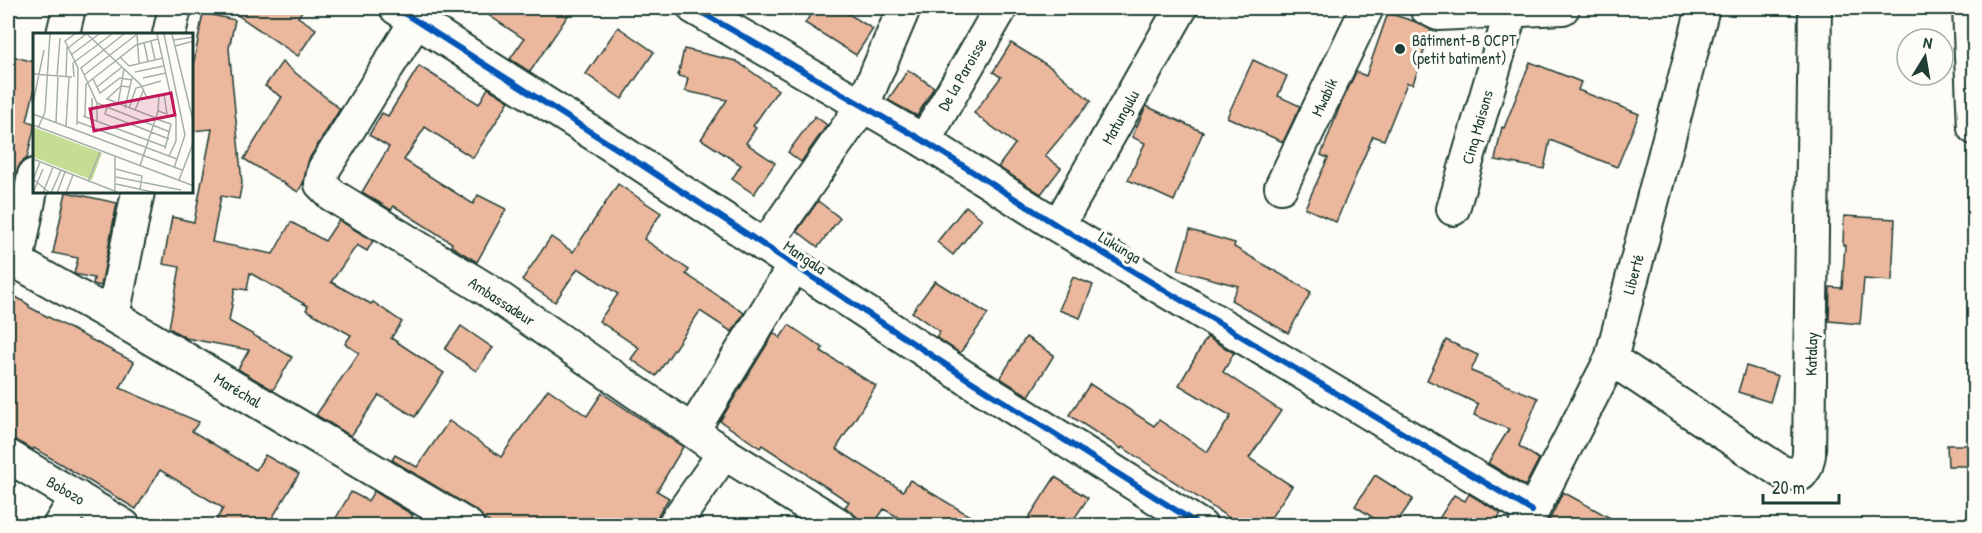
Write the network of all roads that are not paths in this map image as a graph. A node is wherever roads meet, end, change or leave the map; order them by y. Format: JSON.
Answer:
{"nodes":[{"id":1,"x":69,"y":8,"type":"edge"},
{"id":2,"x":175,"y":8,"type":"edge"},
{"id":3,"x":904,"y":8,"type":"edge"},
{"id":4,"x":1001,"y":8,"type":"edge"},
{"id":5,"x":1181,"y":8,"type":"edge"},
{"id":6,"x":1367,"y":8,"type":"edge"},
{"id":7,"x":1426,"y":8,"type":"edge"},
{"id":8,"x":1563,"y":8,"type":"edge"},
{"id":9,"x":1702,"y":8,"type":"edge"},
{"id":10,"x":1815,"y":8,"type":"edge"},
{"id":11,"x":1969,"y":8,"type":"edge"},
{"id":12,"x":700,"y":9,"type":"edge"},
{"id":13,"x":1511,"y":11,"type":"junction"},
{"id":14,"x":406,"y":14,"type":"edge"},
{"id":15,"x":63,"y":33,"type":"edge"},
{"id":16,"x":170,"y":33,"type":"edge"},
{"id":17,"x":863,"y":105,"type":"junction"},
{"id":18,"x":1974,"y":128,"type":"edge"},
{"id":19,"x":924,"y":141,"type":"junction"},
{"id":20,"x":33,"y":179,"type":"edge"},
{"id":21,"x":1281,"y":188,"type":"dead end"},
{"id":22,"x":138,"y":194,"type":"edge"},
{"id":23,"x":1453,"y":209,"type":"dead end"},
{"id":24,"x":1058,"y":225,"type":"junction"},
{"id":25,"x":765,"y":246,"type":"junction"},
{"id":26,"x":12,"y":260,"type":"edge"},
{"id":27,"x":794,"y":266,"type":"junction"},
{"id":28,"x":113,"y":316,"type":"junction"},
{"id":29,"x":1611,"y":359,"type":"junction"},
{"id":30,"x":693,"y":430,"type":"junction"},
{"id":31,"x":724,"y":453,"type":"junction"},
{"id":32,"x":8,"y":456,"type":"edge"},
{"id":33,"x":77,"y":497,"type":"junction"},
{"id":34,"x":1529,"y":518,"type":"edge"},
{"id":35,"x":59,"y":525,"type":"edge"},
{"id":36,"x":124,"y":525,"type":"edge"},
{"id":37,"x":468,"y":525,"type":"edge"},
{"id":38,"x":673,"y":525,"type":"edge"},
{"id":39,"x":841,"y":525,"type":"edge"},
{"id":40,"x":1201,"y":525,"type":"edge"}],
"edges":[{"from":1,"to":15,"type":"street"},
{"from":2,"to":16,"type":"street"},
{"from":3,"to":17,"type":"street"},
{"from":4,"to":19,"type":"street","name":"De la Paroisse"},
{"from":5,"to":24,"type":"street","name":"Matungulu"},
{"from":6,"to":21,"type":"street","name":"Mwabik"},
{"from":7,"to":13,"type":"street"},
{"from":8,"to":13,"type":"street"},
{"from":9,"to":29,"type":"street","name":"Liberté"},
{"from":10,"to":29,"type":"street","name":"Katalay"},
{"from":11,"to":18,"type":"street"},
{"from":12,"to":17,"type":"street","name":"Lukunga"},
{"from":13,"to":23,"type":"street","name":"Cinq Maisons"},
{"from":14,"to":25,"type":"street","name":"Mangala"},
{"from":14,"to":30,"type":"street","name":"Ambassadeur"},
{"from":17,"to":19,"type":"street","name":"Lukunga"},
{"from":17,"to":25,"type":"street"},
{"from":19,"to":24,"type":"street","name":"Lukunga"},
{"from":20,"to":26,"type":"street"},
{"from":22,"to":28,"type":"street"},
{"from":24,"to":34,"type":"street","name":"Lukunga"},
{"from":25,"to":27,"type":"street","name":"Mangala"},
{"from":26,"to":28,"type":"street","name":"Maréchal"},
{"from":27,"to":30,"type":"street"},
{"from":27,"to":40,"type":"street","name":"Mangala"},
{"from":28,"to":37,"type":"street","name":"Maréchal"},
{"from":29,"to":34,"type":"street","name":"Liberté"},
{"from":30,"to":31,"type":"street","name":"Ambassadeur"},
{"from":31,"to":38,"type":"street"},
{"from":31,"to":39,"type":"street","name":"Ambassadeur"},
{"from":32,"to":33,"type":"street","name":"Bobozo"},
{"from":33,"to":35,"type":"street"},
{"from":33,"to":36,"type":"street","name":"Bobozo"}]}
